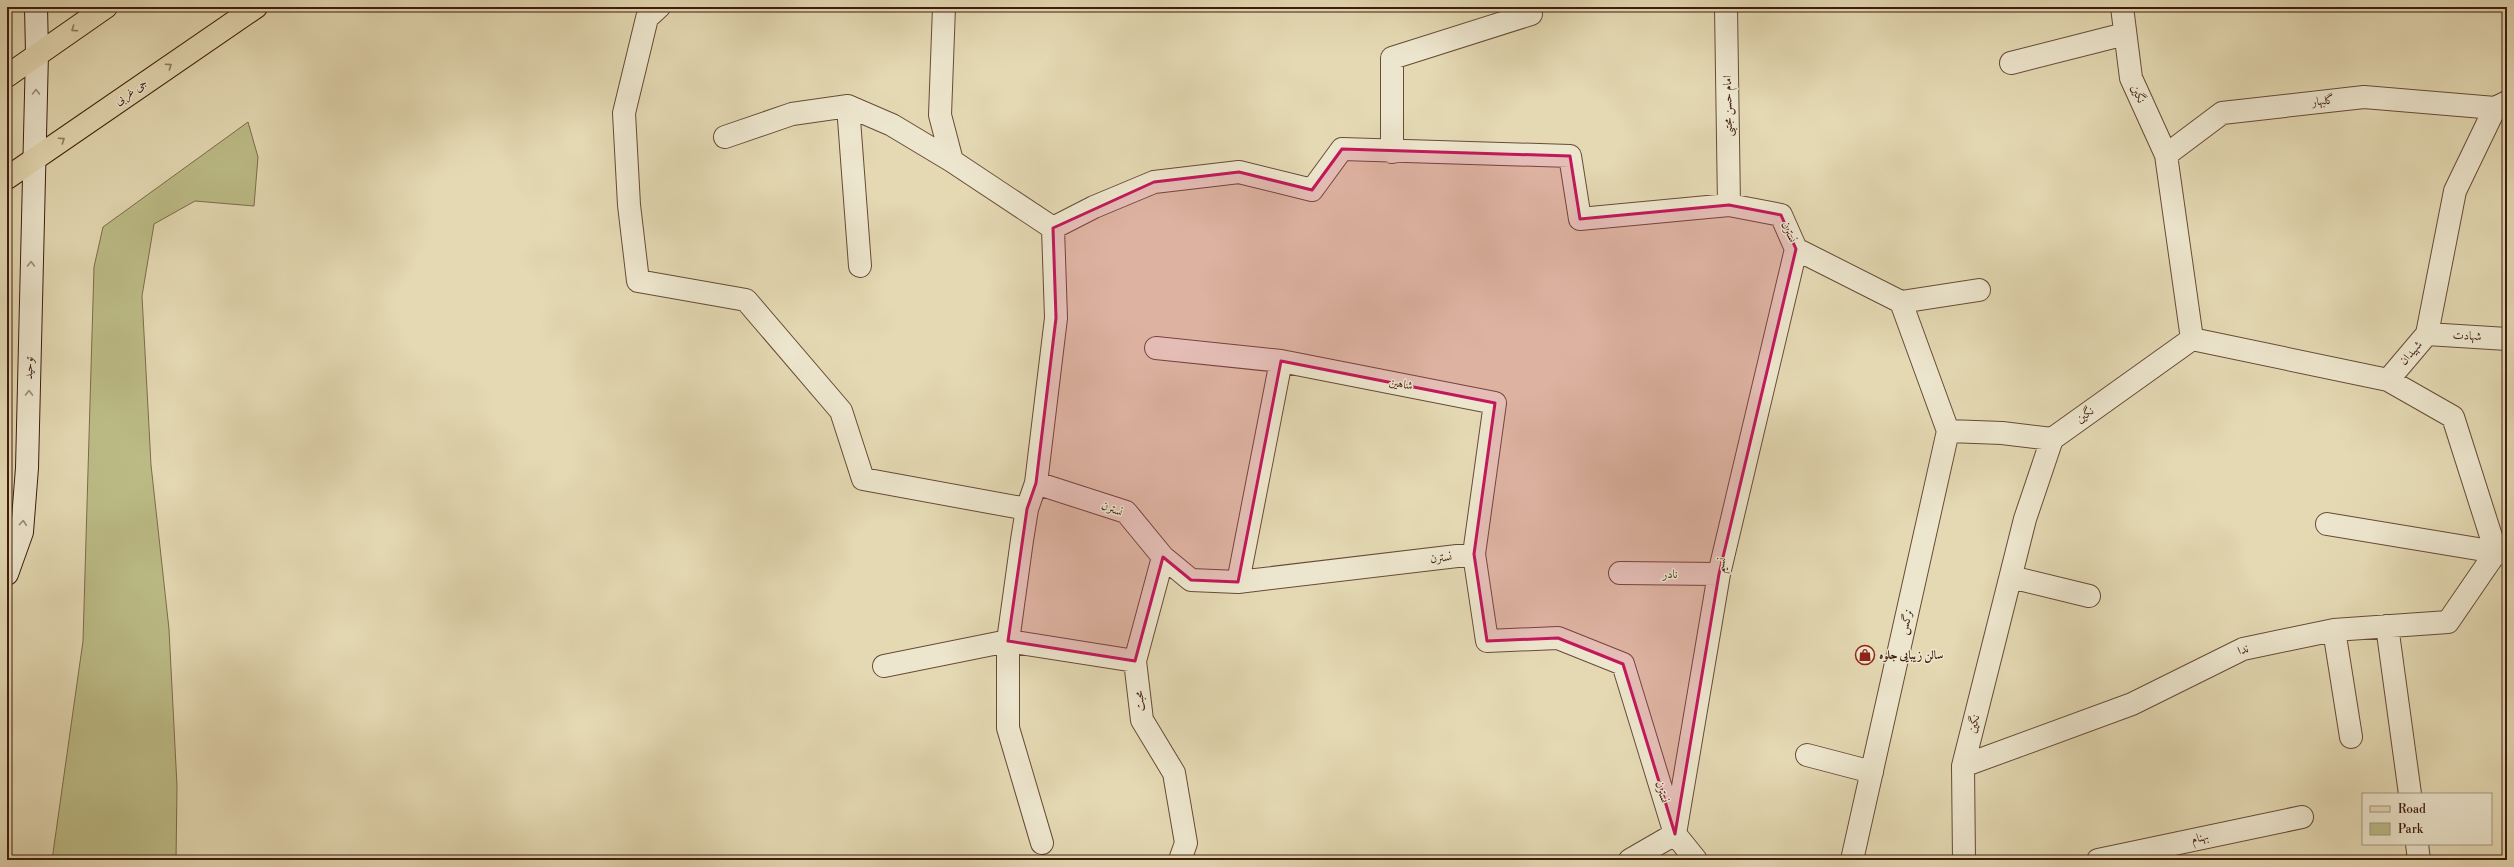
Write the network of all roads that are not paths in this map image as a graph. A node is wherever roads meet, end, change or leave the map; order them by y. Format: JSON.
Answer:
{"nodes":[{"id":1,"x":36,"y":7,"type":"edge"},
{"id":2,"x":106,"y":7,"type":"edge"},
{"id":3,"x":256,"y":7,"type":"edge"},
{"id":4,"x":659,"y":7,"type":"edge"},
{"id":5,"x":944,"y":7,"type":"edge"},
{"id":6,"x":1726,"y":7,"type":"edge"},
{"id":7,"x":2122,"y":7,"type":"edge"},
{"id":8,"x":1531,"y":14,"type":"dead end"},
{"id":9,"x":2125,"y":34,"type":"junction"},
{"id":10,"x":37,"y":53,"type":"junction"},
{"id":11,"x":2011,"y":63,"type":"dead end"},
{"id":12,"x":7,"y":76,"type":"edge"},
{"id":13,"x":2501,"y":105,"type":"edge"},
{"id":14,"x":848,"y":106,"type":"junction"},
{"id":15,"x":725,"y":137,"type":"dead end"},
{"id":16,"x":1392,"y":152,"type":"junction"},
{"id":17,"x":2166,"y":155,"type":"junction"},
{"id":18,"x":34,"y":159,"type":"junction"},
{"id":19,"x":952,"y":161,"type":"junction"},
{"id":20,"x":7,"y":178,"type":"edge"},
{"id":21,"x":1729,"y":205,"type":"junction"},
{"id":22,"x":1053,"y":228,"type":"junction"},
{"id":23,"x":1796,"y":250,"type":"junction"},
{"id":24,"x":860,"y":266,"type":"dead end"},
{"id":25,"x":1979,"y":290,"type":"dead end"},
{"id":26,"x":1901,"y":302,"type":"junction"},
{"id":27,"x":2427,"y":334,"type":"junction"},
{"id":28,"x":2192,"y":339,"type":"junction"},
{"id":29,"x":2507,"y":339,"type":"edge"},
{"id":30,"x":1156,"y":348,"type":"dead end"},
{"id":31,"x":1281,"y":361,"type":"junction"},
{"id":32,"x":2388,"y":380,"type":"junction"},
{"id":33,"x":1948,"y":431,"type":"junction"},
{"id":34,"x":2052,"y":439,"type":"junction"},
{"id":35,"x":1036,"y":483,"type":"junction"},
{"id":36,"x":1028,"y":509,"type":"junction"},
{"id":37,"x":2327,"y":524,"type":"dead end"},
{"id":38,"x":2501,"y":553,"type":"edge"},
{"id":39,"x":1474,"y":554,"type":"junction"},
{"id":40,"x":1162,"y":557,"type":"junction"},
{"id":41,"x":7,"y":574,"type":"edge"},
{"id":42,"x":1620,"y":574,"type":"dead end"},
{"id":43,"x":1719,"y":574,"type":"junction"},
{"id":44,"x":2011,"y":576,"type":"junction"},
{"id":45,"x":1238,"y":582,"type":"junction"},
{"id":46,"x":2088,"y":596,"type":"dead end"},
{"id":47,"x":2387,"y":626,"type":"junction"},
{"id":48,"x":2334,"y":630,"type":"junction"},
{"id":49,"x":1008,"y":641,"type":"junction"},
{"id":50,"x":1135,"y":661,"type":"junction"},
{"id":51,"x":884,"y":666,"type":"dead end"},
{"id":52,"x":2351,"y":737,"type":"dead end"},
{"id":53,"x":1807,"y":755,"type":"dead end"},
{"id":54,"x":1963,"y":766,"type":"junction"},
{"id":55,"x":1872,"y":772,"type":"junction"},
{"id":56,"x":2410,"y":793,"type":"edge"},
{"id":57,"x":2302,"y":816,"type":"dead end"},
{"id":58,"x":1675,"y":834,"type":"junction"},
{"id":59,"x":1042,"y":842,"type":"dead end"},
{"id":60,"x":2417,"y":845,"type":"edge"},
{"id":61,"x":1180,"y":860,"type":"edge"},
{"id":62,"x":1630,"y":860,"type":"edge"},
{"id":63,"x":1696,"y":860,"type":"edge"},
{"id":64,"x":1852,"y":860,"type":"edge"},
{"id":65,"x":1964,"y":860,"type":"edge"},
{"id":66,"x":2098,"y":860,"type":"edge"},
{"id":67,"x":2419,"y":860,"type":"edge"}],
"edges":[{"from":1,"to":10,"type":"street","name":"توحید"},
{"from":2,"to":10,"type":"main road","one_way":true},
{"from":18,"to":3,"type":"main road","name":"جی غربی","one_way":true},
{"from":4,"to":36,"type":"street"},
{"from":5,"to":19,"type":"street"},
{"from":6,"to":21,"type":"street","name":"امام حسن مجتبی"},
{"from":7,"to":9,"type":"street","name":"نگین"},
{"from":8,"to":16,"type":"street"},
{"from":9,"to":11,"type":"street"},
{"from":9,"to":17,"type":"street","name":"نگین"},
{"from":10,"to":12,"type":"main road"},
{"from":18,"to":10,"type":"street","name":"توحید","one_way":true},
{"from":13,"to":17,"type":"street","name":"گلبهار"},
{"from":13,"to":27,"type":"street","name":"شهیدان"},
{"from":14,"to":15,"type":"street"},
{"from":14,"to":19,"type":"street"},
{"from":14,"to":24,"type":"street"},
{"from":16,"to":21,"type":"street"},
{"from":16,"to":22,"type":"street"},
{"from":17,"to":28,"type":"street","name":"نگین"},
{"from":18,"to":20,"type":"main road","name":"جی غربی"},
{"from":41,"to":18,"type":"street","name":"توحید","one_way":true},
{"from":19,"to":22,"type":"street"},
{"from":21,"to":23,"type":"street","name":"نسترن"},
{"from":22,"to":35,"type":"street"},
{"from":23,"to":26,"type":"street"},
{"from":23,"to":43,"type":"street","name":"نسیم"},
{"from":25,"to":26,"type":"street"},
{"from":26,"to":33,"type":"street"},
{"from":27,"to":29,"type":"street","name":"شهادت"},
{"from":27,"to":32,"type":"street","name":"شهیدان"},
{"from":28,"to":32,"type":"street"},
{"from":28,"to":34,"type":"street","name":"نگین"},
{"from":30,"to":31,"type":"street","name":"شاهین"},
{"from":31,"to":39,"type":"street","name":"شاهین"},
{"from":31,"to":45,"type":"street"},
{"from":32,"to":38,"type":"street"},
{"from":33,"to":34,"type":"street"},
{"from":33,"to":55,"type":"street","name":"نرگس"},
{"from":34,"to":44,"type":"street","name":"نگین"},
{"from":35,"to":36,"type":"street"},
{"from":35,"to":40,"type":"street","name":"نسترن"},
{"from":36,"to":49,"type":"street"},
{"from":37,"to":38,"type":"street"},
{"from":38,"to":47,"type":"street","name":"ندا"},
{"from":39,"to":45,"type":"street","name":"نسترن"},
{"from":39,"to":58,"type":"street","name":"نسترن"},
{"from":40,"to":45,"type":"street","name":"نسترن"},
{"from":40,"to":50,"type":"street","name":"محبت"},
{"from":42,"to":43,"type":"street","name":"نادر"},
{"from":43,"to":58,"type":"street","name":"نسیم"},
{"from":44,"to":46,"type":"street"},
{"from":44,"to":54,"type":"street","name":"نگین"},
{"from":47,"to":48,"type":"street","name":"ندا"},
{"from":47,"to":56,"type":"street"},
{"from":48,"to":52,"type":"street"},
{"from":48,"to":54,"type":"street","name":"ندا"},
{"from":49,"to":50,"type":"street"},
{"from":49,"to":51,"type":"street"},
{"from":49,"to":59,"type":"street"},
{"from":50,"to":61,"type":"street","name":"محبت"},
{"from":53,"to":55,"type":"street"},
{"from":54,"to":65,"type":"street","name":"نگین"},
{"from":55,"to":64,"type":"street","name":"نرگس"},
{"from":57,"to":66,"type":"street","name":"بهنام"},
{"from":58,"to":62,"type":"street"},
{"from":58,"to":63,"type":"street"},
{"from":60,"to":67,"type":"street"}]}
